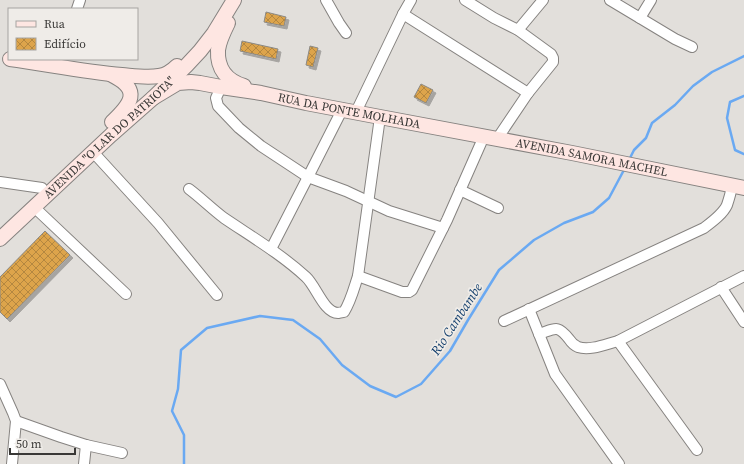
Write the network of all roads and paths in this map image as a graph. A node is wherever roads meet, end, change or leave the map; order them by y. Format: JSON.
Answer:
{"nodes":[{"id":1,"x":234,"y":0,"type":"edge"},
{"id":2,"x":238,"y":0,"type":"edge"},
{"id":3,"x":326,"y":0,"type":"edge"},
{"id":4,"x":411,"y":0,"type":"edge"},
{"id":5,"x":465,"y":0,"type":"edge"},
{"id":6,"x":543,"y":0,"type":"edge"},
{"id":7,"x":610,"y":0,"type":"edge"},
{"id":8,"x":651,"y":0,"type":"edge"},
{"id":9,"x":403,"y":14,"type":"junction"},
{"id":10,"x":640,"y":18,"type":"junction"},
{"id":11,"x":518,"y":30,"type":"junction"},
{"id":12,"x":214,"y":33,"type":"junction"},
{"id":13,"x":346,"y":33,"type":"dead end"},
{"id":14,"x":692,"y":47,"type":"dead end"},
{"id":15,"x":16,"y":60,"type":"edge"},
{"id":16,"x":110,"y":74,"type":"junction"},
{"id":17,"x":220,"y":87,"type":"junction"},
{"id":18,"x":261,"y":93,"type":"junction"},
{"id":19,"x":528,"y":93,"type":"junction"},
{"id":20,"x":153,"y":98,"type":"junction"},
{"id":21,"x":342,"y":110,"type":"junction"},
{"id":22,"x":356,"y":112,"type":"junction"},
{"id":23,"x":380,"y":117,"type":"junction"},
{"id":24,"x":438,"y":128,"type":"joint"},
{"id":25,"x":497,"y":139,"type":"junction"},
{"id":26,"x":481,"y":143,"type":"dead end"},
{"id":27,"x":93,"y":152,"type":"junction"},
{"id":28,"x":308,"y":177,"type":"junction"},
{"id":29,"x":0,"y":182,"type":"edge"},
{"id":30,"x":738,"y":187,"type":"edge"},
{"id":31,"x":42,"y":188,"type":"junction"},
{"id":32,"x":189,"y":189,"type":"dead end"},
{"id":33,"x":460,"y":190,"type":"junction"},
{"id":34,"x":369,"y":202,"type":"junction"},
{"id":35,"x":34,"y":207,"type":"junction"},
{"id":36,"x":498,"y":208,"type":"dead end"},
{"id":37,"x":0,"y":228,"type":"edge"},
{"id":38,"x":443,"y":228,"type":"junction"},
{"id":39,"x":0,"y":239,"type":"edge"},
{"id":40,"x":271,"y":249,"type":"junction"},
{"id":41,"x":358,"y":276,"type":"junction"},
{"id":42,"x":744,"y":276,"type":"edge"},
{"id":43,"x":721,"y":287,"type":"junction"},
{"id":44,"x":126,"y":294,"type":"dead end"},
{"id":45,"x":217,"y":295,"type":"dead end"},
{"id":46,"x":529,"y":309,"type":"junction"},
{"id":47,"x":504,"y":321,"type":"dead end"},
{"id":48,"x":744,"y":322,"type":"edge"},
{"id":49,"x":539,"y":334,"type":"junction"},
{"id":50,"x":618,"y":341,"type":"junction"},
{"id":51,"x":0,"y":384,"type":"edge"},
{"id":52,"x":16,"y":421,"type":"junction"},
{"id":53,"x":86,"y":445,"type":"junction"},
{"id":54,"x":697,"y":450,"type":"dead end"},
{"id":55,"x":122,"y":452,"type":"dead end"},
{"id":56,"x":12,"y":464,"type":"edge"},
{"id":57,"x":84,"y":464,"type":"edge"},
{"id":58,"x":619,"y":464,"type":"edge"}],
"edges":[{"from":1,"to":12,"type":"main road","name":"AVENIDA \"O LAR DO PATRIOTA\""},
{"from":2,"to":18,"type":"main road"},
{"from":3,"to":13,"type":"street"},
{"from":4,"to":9,"type":"street"},
{"from":5,"to":11,"type":"street"},
{"from":6,"to":11,"type":"street"},
{"from":7,"to":10,"type":"street"},
{"from":8,"to":10,"type":"street"},
{"from":9,"to":19,"type":"street"},
{"from":9,"to":22,"type":"street"},
{"from":10,"to":14,"type":"street"},
{"from":11,"to":19,"type":"street"},
{"from":12,"to":16,"type":"main road","name":"AVENIDA \"O LAR DO PATRIOTA\""},
{"from":12,"to":20,"type":"main road","name":"AVENIDA \"O LAR DO PATRIOTA\""},
{"from":15,"to":16,"type":"main road"},
{"from":16,"to":31,"type":"main road","name":"AVENIDA \"O LAR DO PATRIOTA\""},
{"from":17,"to":18,"type":"main road"},
{"from":17,"to":20,"type":"main road"},
{"from":17,"to":28,"type":"street"},
{"from":18,"to":21,"type":"main road","name":"RUA DA PONTE MOLHADA"},
{"from":19,"to":25,"type":"street"},
{"from":20,"to":27,"type":"main road","name":"AVENIDA \"O LAR DO PATRIOTA\""},
{"from":21,"to":22,"type":"main road","name":"RUA DA PONTE MOLHADA"},
{"from":21,"to":28,"type":"street"},
{"from":22,"to":23,"type":"main road","name":"RUA DA PONTE MOLHADA"},
{"from":23,"to":24,"type":"main road","name":"RUA DA PONTE MOLHADA"},
{"from":23,"to":34,"type":"street"},
{"from":24,"to":25,"type":"main road","name":"AVENIDA SAMORA MACHEL"},
{"from":25,"to":30,"type":"main road","name":"AVENIDA SAMORA MACHEL"},
{"from":26,"to":33,"type":"street"},
{"from":27,"to":35,"type":"main road","name":"AVENIDA \"O LAR DO PATRIOTA\""},
{"from":27,"to":45,"type":"street"},
{"from":28,"to":34,"type":"street"},
{"from":28,"to":40,"type":"street"},
{"from":29,"to":31,"type":"street"},
{"from":30,"to":46,"type":"street"},
{"from":31,"to":37,"type":"main road","name":"AVENIDA \"O LAR DO PATRIOTA\""},
{"from":32,"to":40,"type":"street"},
{"from":33,"to":36,"type":"street"},
{"from":33,"to":38,"type":"street"},
{"from":34,"to":38,"type":"street"},
{"from":34,"to":41,"type":"street"},
{"from":35,"to":39,"type":"main road","name":"AVENIDA \"O LAR DO PATRIOTA\""},
{"from":35,"to":44,"type":"street"},
{"from":38,"to":41,"type":"street"},
{"from":40,"to":41,"type":"street"},
{"from":42,"to":43,"type":"street"},
{"from":43,"to":48,"type":"street"},
{"from":43,"to":50,"type":"street"},
{"from":46,"to":47,"type":"street"},
{"from":46,"to":49,"type":"street"},
{"from":49,"to":50,"type":"street"},
{"from":49,"to":58,"type":"street"},
{"from":50,"to":54,"type":"street"},
{"from":51,"to":52,"type":"street"},
{"from":52,"to":53,"type":"street"},
{"from":52,"to":56,"type":"street"},
{"from":53,"to":55,"type":"street"},
{"from":53,"to":57,"type":"street"}]}
